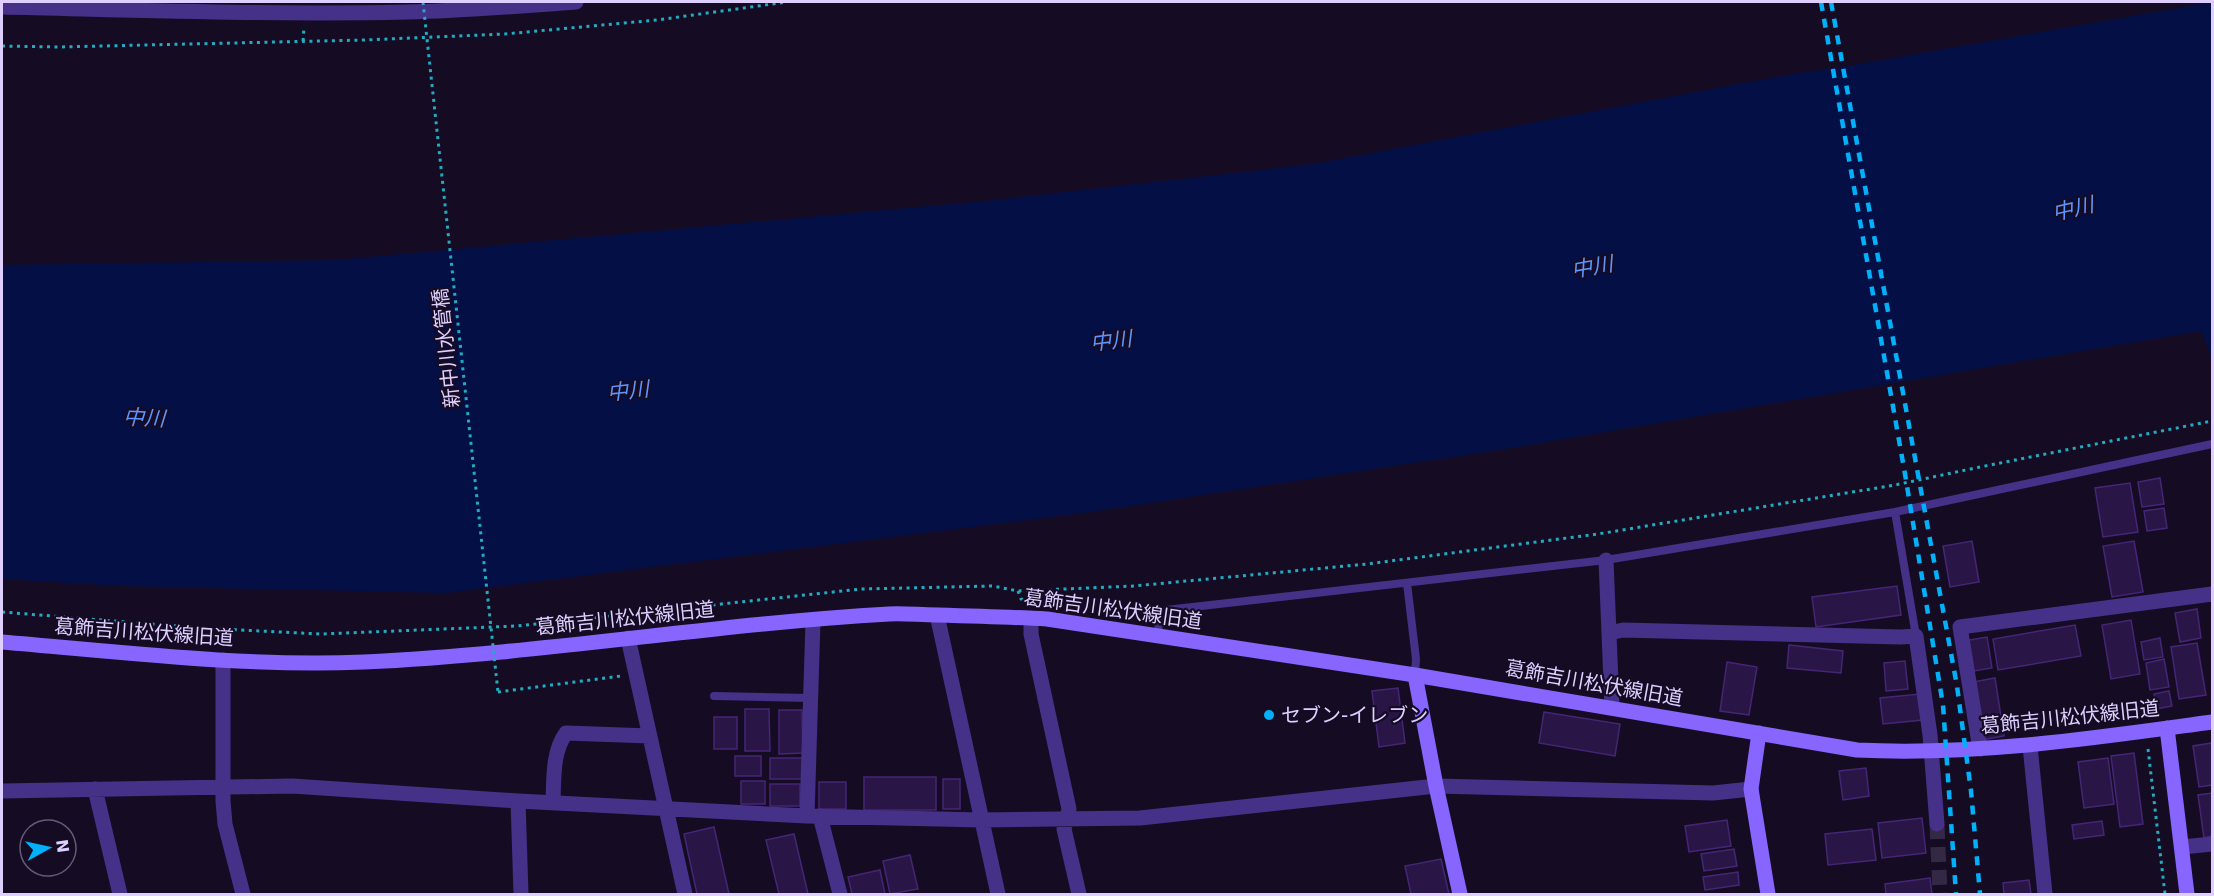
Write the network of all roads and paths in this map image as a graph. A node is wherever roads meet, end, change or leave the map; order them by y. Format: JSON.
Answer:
{"nodes":[{"id":1,"x":423,"y":2,"type":"edge"},
{"id":2,"x":576,"y":2,"type":"edge"},
{"id":3,"x":787,"y":2,"type":"edge"},
{"id":4,"x":2,"y":7,"type":"edge"},
{"id":5,"x":305,"y":7,"type":"edge"},
{"id":6,"x":2,"y":46,"type":"edge"},
{"id":7,"x":2212,"y":421,"type":"edge"},
{"id":8,"x":2212,"y":444,"type":"edge"},
{"id":9,"x":1895,"y":512,"type":"junction"},
{"id":10,"x":1606,"y":560,"type":"junction"},
{"id":11,"x":1407,"y":583,"type":"junction"},
{"id":12,"x":2212,"y":594,"type":"edge"},
{"id":13,"x":2,"y":614,"type":"edge"},
{"id":14,"x":937,"y":615,"type":"junction"},
{"id":15,"x":1031,"y":618,"type":"junction"},
{"id":16,"x":813,"y":621,"type":"junction"},
{"id":17,"x":1609,"y":633,"type":"junction"},
{"id":18,"x":1158,"y":635,"type":"junction"},
{"id":19,"x":1916,"y":636,"type":"junction"},
{"id":20,"x":628,"y":638,"type":"junction"},
{"id":21,"x":2,"y":642,"type":"edge"},
{"id":22,"x":223,"y":660,"type":"junction"},
{"id":23,"x":1415,"y":675,"type":"junction"},
{"id":24,"x":601,"y":678,"type":"dead end"},
{"id":25,"x":714,"y":696,"type":"dead end"},
{"id":26,"x":810,"y":698,"type":"junction"},
{"id":27,"x":1612,"y":707,"type":"junction"},
{"id":28,"x":2212,"y":722,"type":"edge"},
{"id":29,"x":2167,"y":728,"type":"junction"},
{"id":30,"x":1759,"y":733,"type":"junction"},
{"id":31,"x":650,"y":736,"type":"junction"},
{"id":32,"x":2030,"y":746,"type":"junction"},
{"id":33,"x":1980,"y":749,"type":"junction"},
{"id":34,"x":2148,"y":749,"type":"dead end"},
{"id":35,"x":1932,"y":751,"type":"junction"},
{"id":36,"x":1436,"y":786,"type":"junction"},
{"id":37,"x":223,"y":787,"type":"junction"},
{"id":38,"x":95,"y":789,"type":"junction"},
{"id":39,"x":1752,"y":789,"type":"junction"},
{"id":40,"x":2,"y":790,"type":"edge"},
{"id":41,"x":518,"y":801,"type":"junction"},
{"id":42,"x":553,"y":803,"type":"junction"},
{"id":43,"x":665,"y":808,"type":"junction"},
{"id":44,"x":814,"y":816,"type":"junction"},
{"id":45,"x":1067,"y":819,"type":"junction"},
{"id":46,"x":982,"y":820,"type":"junction"},
{"id":47,"x":1937,"y":824,"type":"tunnel mouth"},
{"id":48,"x":2212,"y":844,"type":"edge"},
{"id":49,"x":2182,"y":847,"type":"junction"},
{"id":50,"x":120,"y":894,"type":"edge"},
{"id":51,"x":243,"y":894,"type":"edge"},
{"id":52,"x":521,"y":894,"type":"edge"},
{"id":53,"x":685,"y":894,"type":"edge"},
{"id":54,"x":840,"y":894,"type":"edge"},
{"id":55,"x":998,"y":894,"type":"edge"},
{"id":56,"x":1079,"y":894,"type":"edge"},
{"id":57,"x":1460,"y":894,"type":"edge"},
{"id":58,"x":1768,"y":894,"type":"edge"},
{"id":59,"x":2045,"y":894,"type":"edge"},
{"id":60,"x":2166,"y":894,"type":"edge"},
{"id":61,"x":2187,"y":894,"type":"edge"}],
"edges":[{"from":1,"to":24,"type":"path","name":"新中川水管橋","bridge":true},
{"from":2,"to":5,"type":"street"},
{"from":3,"to":6,"type":"path"},
{"from":4,"to":5,"type":"street"},
{"from":7,"to":13,"type":"path"},
{"from":8,"to":9,"type":"lane"},
{"from":9,"to":10,"type":"lane"},
{"from":9,"to":19,"type":"lane"},
{"from":10,"to":11,"type":"lane"},
{"from":10,"to":17,"type":"street"},
{"from":11,"to":18,"type":"lane"},
{"from":11,"to":23,"type":"lane"},
{"from":12,"to":33,"type":"street"},
{"from":14,"to":15,"type":"street","name":"葛飾吉川松伏線旧道"},
{"from":14,"to":16,"type":"street","name":"葛飾吉川松伏線旧道"},
{"from":14,"to":46,"type":"street"},
{"from":15,"to":18,"type":"street","name":"葛飾吉川松伏線旧道"},
{"from":15,"to":45,"type":"street"},
{"from":16,"to":20,"type":"street","name":"葛飾吉川松伏線旧道"},
{"from":16,"to":26,"type":"street"},
{"from":17,"to":19,"type":"street"},
{"from":17,"to":27,"type":"street"},
{"from":18,"to":23,"type":"street","name":"葛飾吉川松伏線旧道"},
{"from":19,"to":35,"type":"street"},
{"from":20,"to":22,"type":"street","name":"葛飾吉川松伏線旧道"},
{"from":20,"to":31,"type":"street"},
{"from":21,"to":22,"type":"street","name":"葛飾吉川松伏線旧道"},
{"from":22,"to":37,"type":"street"},
{"from":23,"to":27,"type":"street","name":"葛飾吉川松伏線旧道"},
{"from":23,"to":36,"type":"street"},
{"from":25,"to":26,"type":"lane"},
{"from":26,"to":44,"type":"street"},
{"from":27,"to":30,"type":"street","name":"葛飾吉川松伏線旧道"},
{"from":28,"to":29,"type":"street","name":"葛飾吉川松伏線旧道"},
{"from":29,"to":32,"type":"street","name":"葛飾吉川松伏線旧道"},
{"from":29,"to":49,"type":"street"},
{"from":30,"to":35,"type":"street","name":"葛飾吉川松伏線旧道"},
{"from":30,"to":39,"type":"street"},
{"from":31,"to":42,"type":"street"},
{"from":31,"to":43,"type":"street"},
{"from":32,"to":33,"type":"street","name":"葛飾吉川松伏線旧道"},
{"from":32,"to":59,"type":"street"},
{"from":33,"to":35,"type":"street","name":"葛飾吉川松伏線旧道"},
{"from":34,"to":60,"type":"path"},
{"from":35,"to":47,"type":"street"},
{"from":36,"to":39,"type":"street"},
{"from":36,"to":45,"type":"street"},
{"from":36,"to":57,"type":"street"},
{"from":37,"to":38,"type":"street"},
{"from":37,"to":41,"type":"street"},
{"from":37,"to":51,"type":"street"},
{"from":38,"to":40,"type":"street"},
{"from":38,"to":50,"type":"street"},
{"from":39,"to":58,"type":"street"},
{"from":41,"to":42,"type":"street"},
{"from":41,"to":52,"type":"street"},
{"from":42,"to":43,"type":"street"},
{"from":43,"to":44,"type":"street"},
{"from":43,"to":53,"type":"street"},
{"from":44,"to":46,"type":"street"},
{"from":44,"to":54,"type":"street"},
{"from":45,"to":46,"type":"street"},
{"from":45,"to":56,"type":"street"},
{"from":46,"to":55,"type":"street"},
{"from":48,"to":49,"type":"street"},
{"from":49,"to":61,"type":"street"}]}
